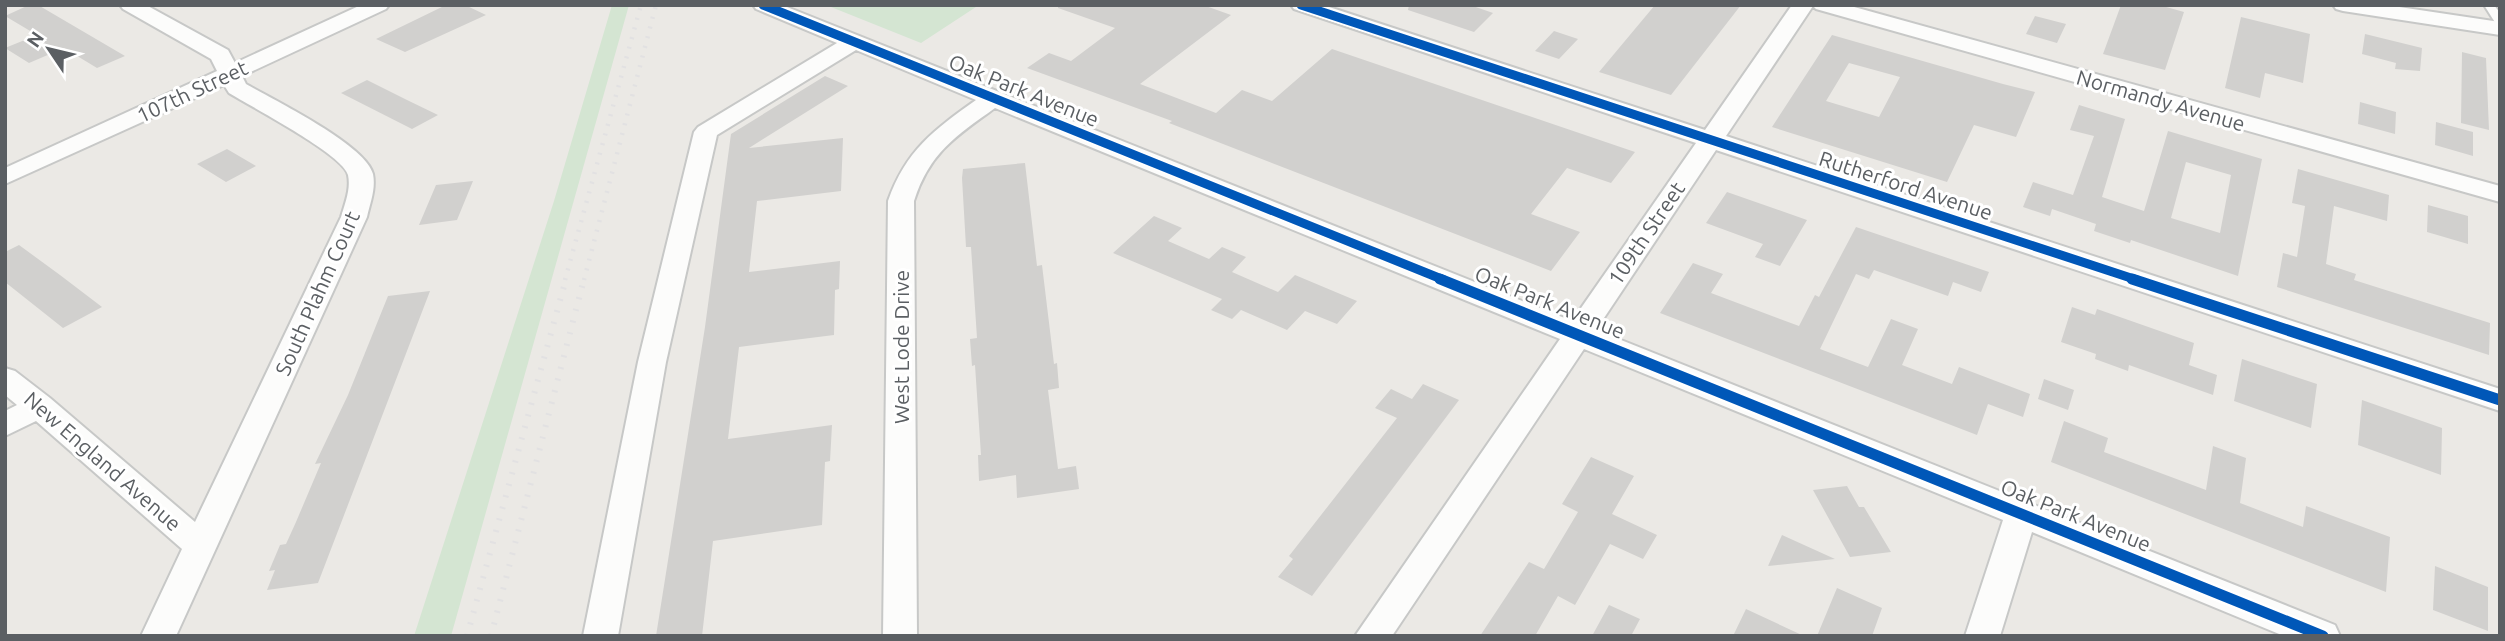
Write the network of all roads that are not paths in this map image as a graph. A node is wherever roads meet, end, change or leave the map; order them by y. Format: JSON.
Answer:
{"nodes":[{"id":1,"x":130,"y":5,"type":"edge"},
{"id":2,"x":379,"y":5,"type":"edge"},
{"id":3,"x":763,"y":5,"type":"edge"},
{"id":4,"x":1301,"y":5,"type":"edge"},
{"id":5,"x":1803,"y":5,"type":"edge"},
{"id":6,"x":1823,"y":5,"type":"edge"},
{"id":7,"x":2343,"y":5,"type":"edge"},
{"id":8,"x":2489,"y":5,"type":"edge"},
{"id":9,"x":2500,"y":22,"type":"edge"},
{"id":10,"x":2500,"y":29,"type":"edge"},
{"id":11,"x":854,"y":42,"type":"junction"},
{"id":12,"x":229,"y":74,"type":"junction"},
{"id":13,"x":994,"y":98,"type":"junction"},
{"id":14,"x":1709,"y":140,"type":"junction"},
{"id":15,"x":5,"y":177,"type":"edge"},
{"id":16,"x":2500,"y":194,"type":"edge"},
{"id":17,"x":1578,"y":335,"type":"junction"},
{"id":18,"x":5,"y":378,"type":"edge"},
{"id":19,"x":2500,"y":400,"type":"edge"},
{"id":20,"x":39,"y":406,"type":"junction"},
{"id":21,"x":5,"y":425,"type":"edge"},
{"id":22,"x":2021,"y":514,"type":"junction"},
{"id":23,"x":200,"y":545,"type":"junction"},
{"id":24,"x":158,"y":636,"type":"edge"},
{"id":25,"x":600,"y":636,"type":"edge"},
{"id":26,"x":900,"y":636,"type":"edge"},
{"id":27,"x":1372,"y":636,"type":"edge"},
{"id":28,"x":1982,"y":636,"type":"edge"},
{"id":29,"x":2323,"y":636,"type":"edge"}],
"edges":[{"from":1,"to":12,"type":"street","name":"South Plahm Court"},
{"from":2,"to":12,"type":"street","name":"107th Street"},
{"from":3,"to":11,"type":"street","name":"Oak Park Avenue"},
{"from":4,"to":14,"type":"street","name":"Rutherford Avenue"},
{"from":5,"to":14,"type":"street","name":"109th Street"},
{"from":6,"to":16,"type":"street","name":"Normandy Avenue"},
{"from":7,"to":10,"type":"street"},
{"from":8,"to":9,"type":"lane"},
{"from":11,"to":13,"type":"street","name":"Oak Park Avenue"},
{"from":11,"to":25,"type":"street"},
{"from":12,"to":15,"type":"street","name":"107th Street"},
{"from":12,"to":23,"type":"street","name":"South Plahm Court"},
{"from":13,"to":17,"type":"street","name":"Oak Park Avenue"},
{"from":13,"to":26,"type":"street","name":"West Lode Drive"},
{"from":14,"to":17,"type":"street","name":"109th Street"},
{"from":14,"to":19,"type":"street","name":"Rutherford Avenue"},
{"from":17,"to":22,"type":"street","name":"Oak Park Avenue"},
{"from":17,"to":27,"type":"street","name":"109th Street"},
{"from":18,"to":20,"type":"street","name":"New England Avenue"},
{"from":20,"to":21,"type":"street"},
{"from":20,"to":23,"type":"street","name":"New England Avenue"},
{"from":22,"to":28,"type":"street"},
{"from":22,"to":29,"type":"street","name":"Oak Park Avenue"},
{"from":23,"to":24,"type":"street","name":"South Plahm Court"}]}
